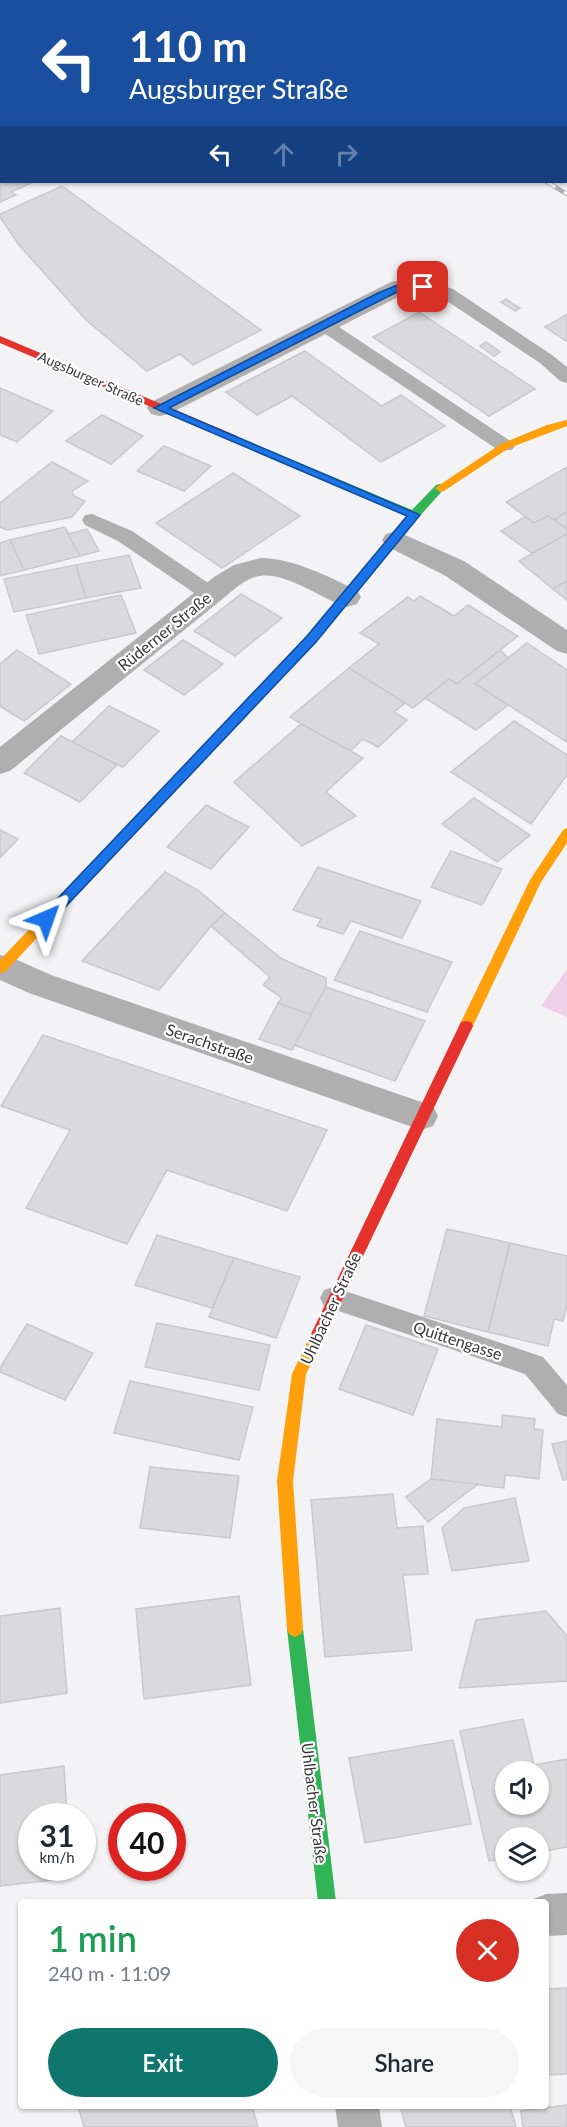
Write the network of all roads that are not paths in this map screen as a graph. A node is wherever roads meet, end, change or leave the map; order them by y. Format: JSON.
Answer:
{"nodes":[{"id":1,"x":433,"y":288,"type":"joint"},
{"id":2,"x":324,"y":325,"type":"junction"},
{"id":3,"x":0,"y":339,"type":"edge"},
{"id":4,"x":567,"y":376,"type":"edge"},
{"id":5,"x":160,"y":408,"type":"junction"},
{"id":6,"x":567,"y":423,"type":"edge"},
{"id":7,"x":550,"y":442,"type":"dead end"},
{"id":8,"x":505,"y":446,"type":"junction"},
{"id":9,"x":486,"y":456,"type":"junction"},
{"id":10,"x":414,"y":515,"type":"junction"},
{"id":11,"x":92,"y":520,"type":"dead end"},
{"id":12,"x":396,"y":540,"type":"junction"},
{"id":13,"x":210,"y":594,"type":"junction"},
{"id":14,"x":347,"y":597,"type":"junction"},
{"id":15,"x":567,"y":644,"type":"edge"},
{"id":16,"x":2,"y":758,"type":"edge"},
{"id":17,"x":567,"y":833,"type":"edge"},
{"id":18,"x":1,"y":968,"type":"edge"},
{"id":19,"x":421,"y":1116,"type":"junction"},
{"id":20,"x":333,"y":1298,"type":"junction"},
{"id":21,"x":567,"y":1405,"type":"edge"},
{"id":22,"x":327,"y":1899,"type":"edge"},
{"id":23,"x":567,"y":1914,"type":"edge"},
{"id":24,"x":549,"y":1915,"type":"edge"},
{"id":25,"x":357,"y":2109,"type":"edge"},
{"id":26,"x":360,"y":2127,"type":"edge"}],
"edges":[{"from":1,"to":2,"type":"street"},
{"from":1,"to":4,"type":"lane"},
{"from":2,"to":5,"type":"street"},
{"from":2,"to":8,"type":"lane"},
{"from":3,"to":5,"type":"street","name":"Augsburger Straße"},
{"from":5,"to":10,"type":"street","name":"Augsburger Straße"},
{"from":6,"to":8,"type":"street"},
{"from":7,"to":9,"type":"street"},
{"from":8,"to":9,"type":"street"},
{"from":9,"to":10,"type":"street"},
{"from":10,"to":12,"type":"street"},
{"from":11,"to":13,"type":"lane"},
{"from":12,"to":14,"type":"street"},
{"from":12,"to":15,"type":"street"},
{"from":13,"to":14,"type":"street","name":"Rüderner Straße"},
{"from":13,"to":16,"type":"street","name":"Rüderner Straße"},
{"from":14,"to":18,"type":"street"},
{"from":17,"to":19,"type":"street","name":"Uhlbacher Straße"},
{"from":18,"to":19,"type":"street","name":"Serachstraße"},
{"from":19,"to":20,"type":"street","name":"Uhlbacher Straße"},
{"from":20,"to":21,"type":"lane","name":"Quittengasse"},
{"from":20,"to":22,"type":"street","name":"Uhlbacher Straße"},
{"from":23,"to":24,"type":"street"},
{"from":25,"to":26,"type":"street"}]}
